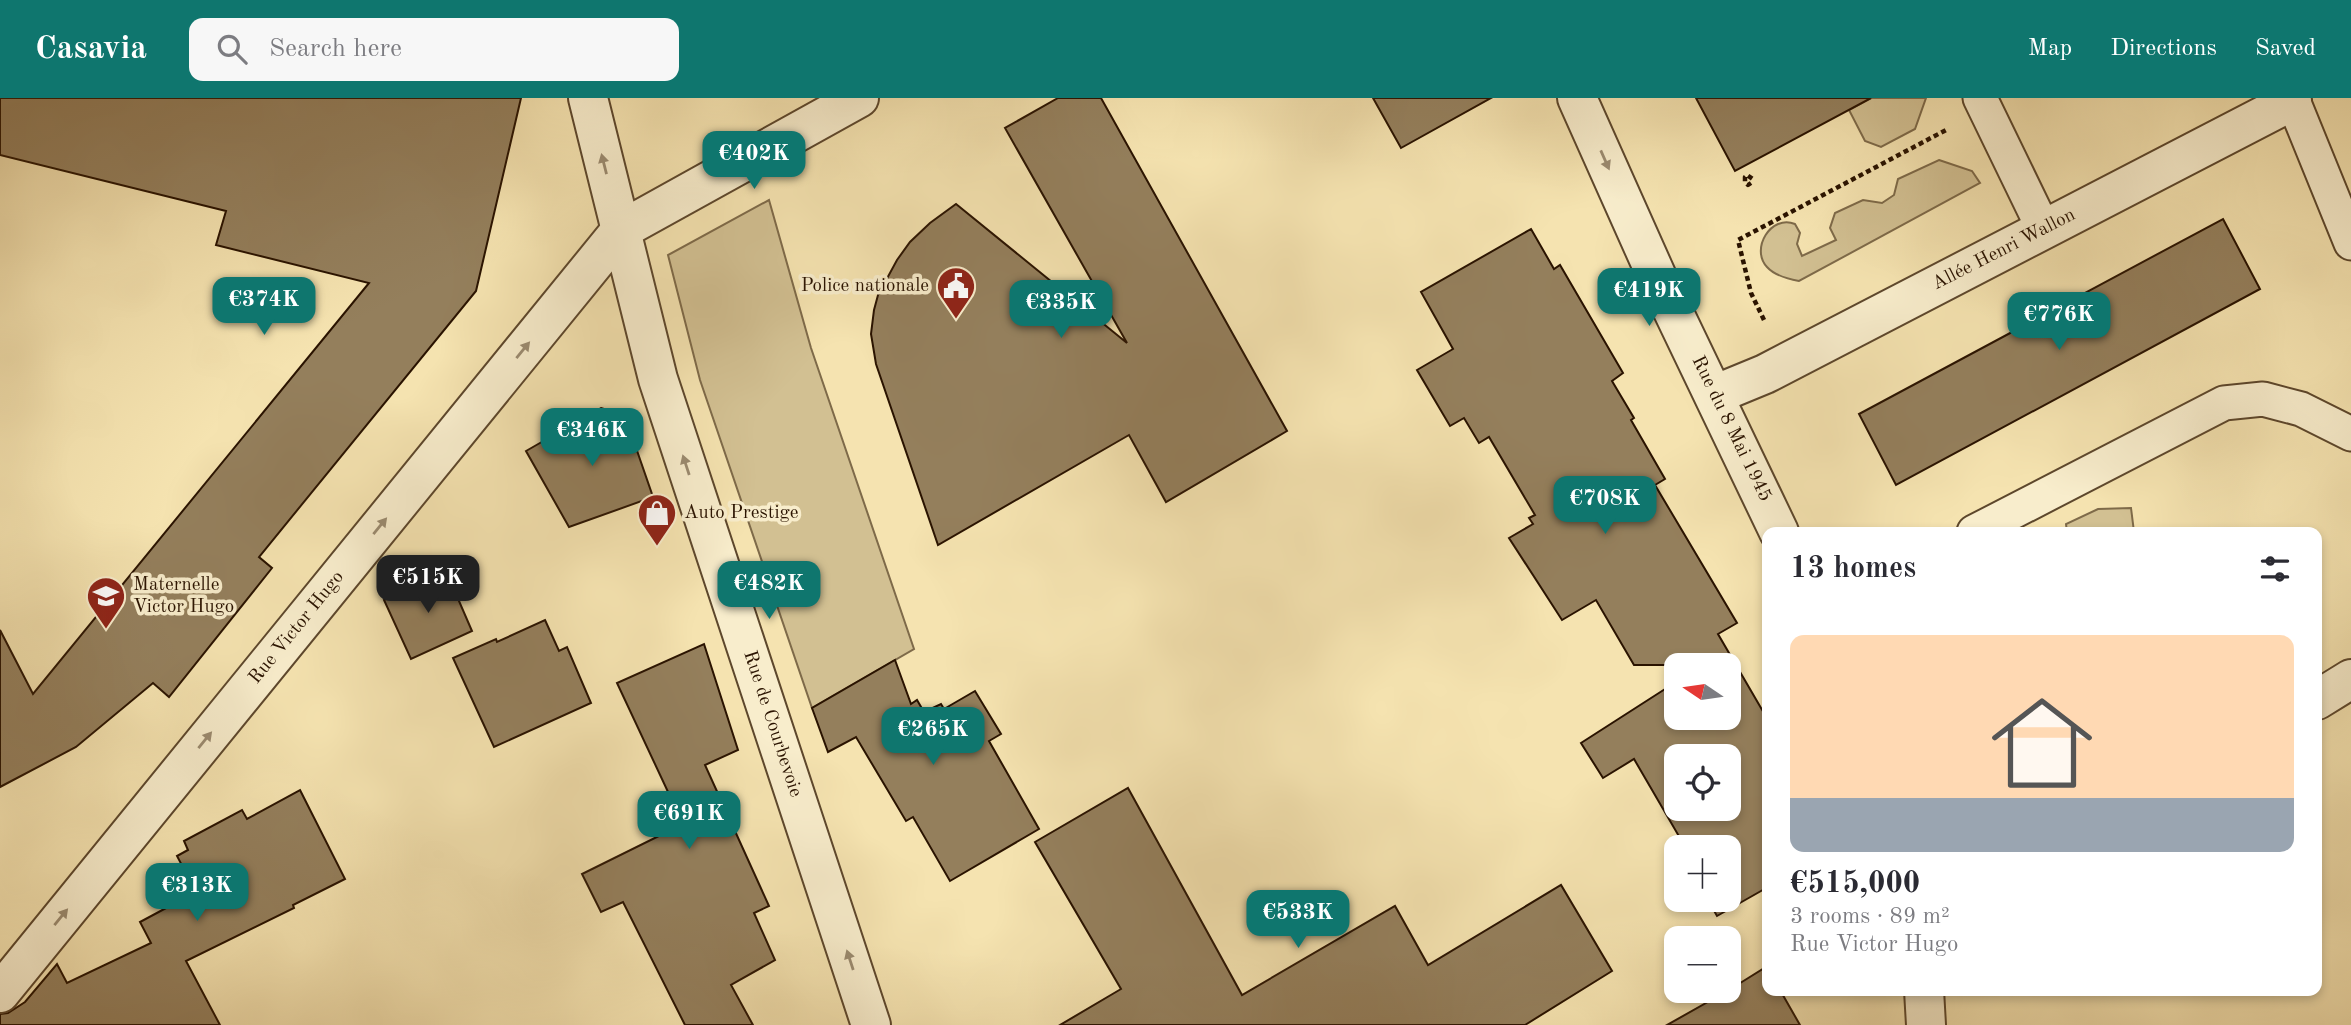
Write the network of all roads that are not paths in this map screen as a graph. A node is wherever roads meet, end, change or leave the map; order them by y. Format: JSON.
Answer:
{"nodes":[{"id":1,"x":588,"y":98,"type":"edge"},
{"id":2,"x":859,"y":98,"type":"edge"},
{"id":3,"x":1577,"y":98,"type":"edge"},
{"id":4,"x":1980,"y":98,"type":"edge"},
{"id":5,"x":2292,"y":99,"type":"edge"},
{"id":6,"x":621,"y":230,"type":"junction"},
{"id":7,"x":2044,"y":230,"type":"junction"},
{"id":8,"x":2351,"y":243,"type":"edge"},
{"id":9,"x":1714,"y":395,"type":"junction"},
{"id":10,"x":2351,"y":434,"type":"edge"},
{"id":11,"x":1777,"y":527,"type":"edge"},
{"id":12,"x":1984,"y":527,"type":"edge"},
{"id":13,"x":2351,"y":679,"type":"edge"},
{"id":14,"x":2322,"y":697,"type":"edge"},
{"id":15,"x":6,"y":968,"type":"edge"},
{"id":16,"x":1924,"y":996,"type":"edge"},
{"id":17,"x":871,"y":1025,"type":"edge"},
{"id":18,"x":1926,"y":1025,"type":"edge"}],
"edges":[{"from":6,"to":1,"type":"street","name":"Rue de Courbevoie","one_way":true},
{"from":2,"to":6,"type":"street"},
{"from":3,"to":9,"type":"street","name":"Rue du 8 Mai 1945","one_way":true},
{"from":4,"to":7,"type":"lane"},
{"from":5,"to":7,"type":"street","name":"Allée Henri Wallon"},
{"from":5,"to":8,"type":"lane","name":"Allée Henri Wallon"},
{"from":15,"to":6,"type":"street","name":"Rue Victor Hugo","one_way":true},
{"from":17,"to":6,"type":"street","name":"Rue de Courbevoie","one_way":true},
{"from":7,"to":9,"type":"street","name":"Allée Henri Wallon"},
{"from":9,"to":11,"type":"street","name":"Rue du 8 Mai 1945"},
{"from":10,"to":12,"type":"lane"},
{"from":13,"to":14,"type":"street"},
{"from":16,"to":18,"type":"street"}]}
